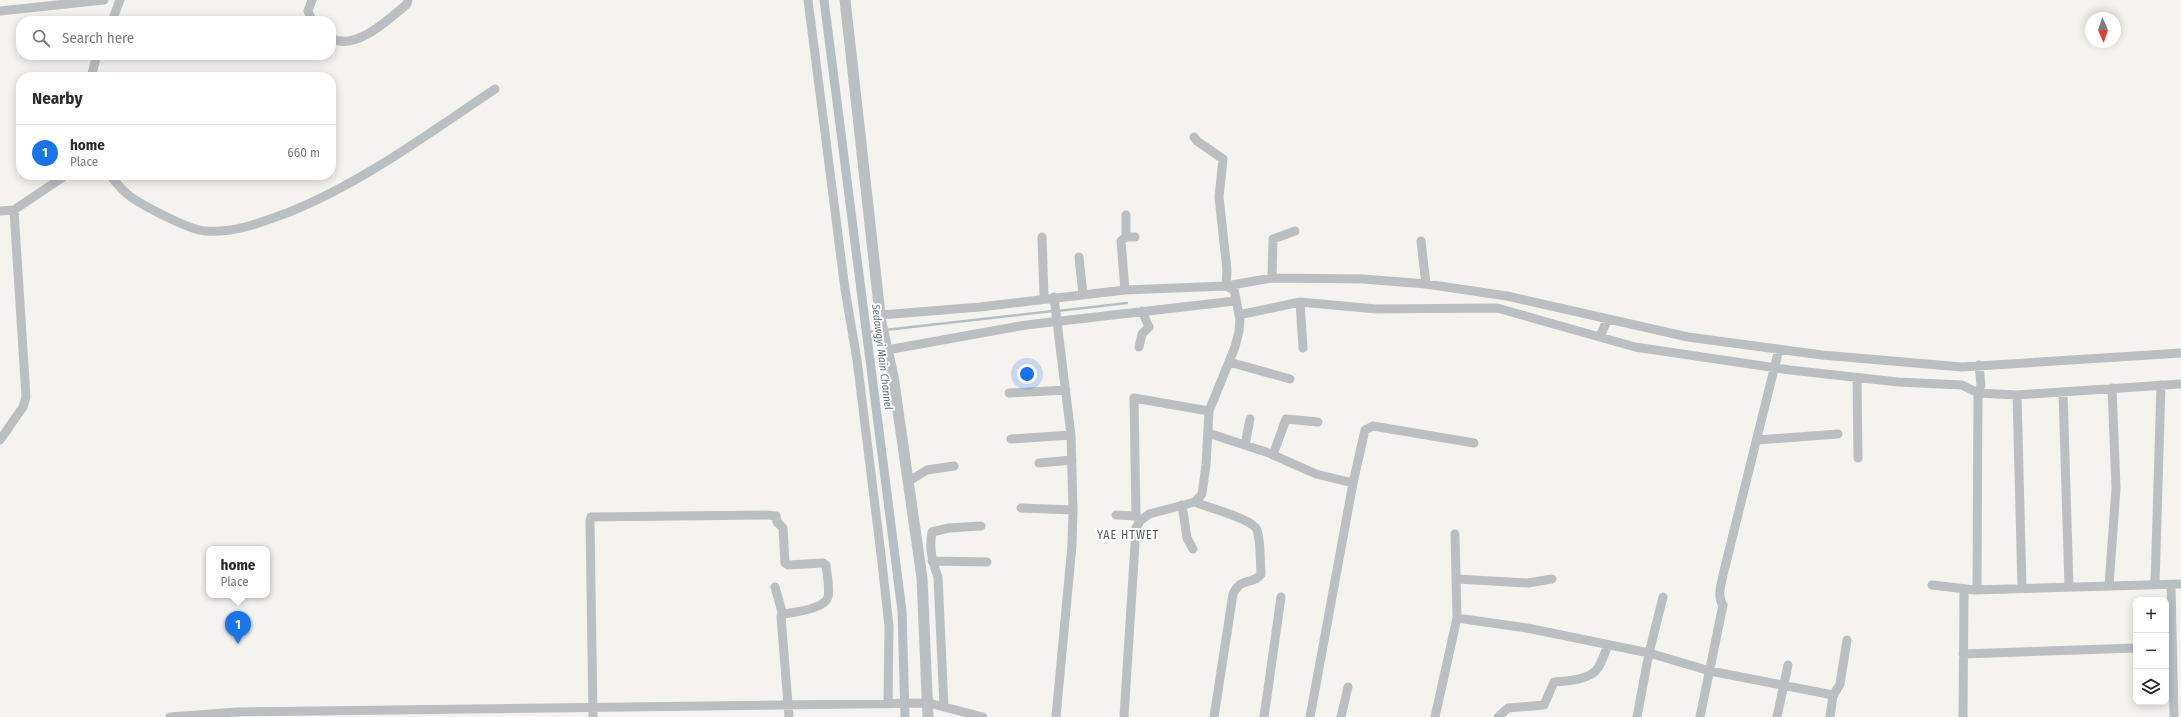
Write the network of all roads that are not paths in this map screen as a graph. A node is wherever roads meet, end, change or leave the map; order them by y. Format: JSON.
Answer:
{"nodes":[{"id":1,"x":104,"y":0,"type":"edge"},
{"id":2,"x":120,"y":0,"type":"edge"},
{"id":3,"x":312,"y":0,"type":"edge"},
{"id":4,"x":408,"y":0,"type":"edge"},
{"id":5,"x":808,"y":0,"type":"edge"},
{"id":6,"x":845,"y":0,"type":"edge"},
{"id":7,"x":0,"y":11,"type":"edge"},
{"id":8,"x":114,"y":16,"type":"edge"},
{"id":9,"x":310,"y":16,"type":"edge"},
{"id":10,"x":336,"y":40,"type":"edge"},
{"id":11,"x":96,"y":60,"type":"edge"},
{"id":12,"x":92,"y":72,"type":"edge"},
{"id":13,"x":495,"y":89,"type":"dead end"},
{"id":14,"x":1194,"y":137,"type":"dead end"},
{"id":15,"x":59,"y":180,"type":"edge"},
{"id":16,"x":115,"y":180,"type":"edge"},
{"id":17,"x":14,"y":210,"type":"junction"},
{"id":18,"x":0,"y":211,"type":"edge"},
{"id":19,"x":1126,"y":215,"type":"dead end"},
{"id":20,"x":1295,"y":231,"type":"dead end"},
{"id":21,"x":1042,"y":237,"type":"dead end"},
{"id":22,"x":1421,"y":241,"type":"dead end"},
{"id":23,"x":1079,"y":257,"type":"dead end"},
{"id":24,"x":1272,"y":278,"type":"junction"},
{"id":25,"x":1426,"y":284,"type":"junction"},
{"id":26,"x":1125,"y":290,"type":"junction"},
{"id":27,"x":1232,"y":293,"type":"junction"},
{"id":28,"x":1082,"y":294,"type":"junction"},
{"id":29,"x":1044,"y":298,"type":"junction"},
{"id":30,"x":1054,"y":300,"type":"junction"},
{"id":31,"x":1300,"y":302,"type":"junction"},
{"id":32,"x":1142,"y":311,"type":"junction"},
{"id":33,"x":1239,"y":315,"type":"junction"},
{"id":34,"x":881,"y":319,"type":"junction"},
{"id":35,"x":1057,"y":319,"type":"junction"},
{"id":36,"x":1608,"y":319,"type":"junction"},
{"id":37,"x":1600,"y":336,"type":"junction"},
{"id":38,"x":1139,"y":347,"type":"dead end"},
{"id":39,"x":1304,"y":348,"type":"dead end"},
{"id":40,"x":1779,"y":349,"type":"junction"},
{"id":41,"x":887,"y":350,"type":"junction"},
{"id":42,"x":2181,"y":352,"type":"edge"},
{"id":43,"x":1229,"y":362,"type":"junction"},
{"id":44,"x":1775,"y":368,"type":"junction"},
{"id":45,"x":1979,"y":368,"type":"junction"},
{"id":46,"x":1857,"y":378,"type":"junction"},
{"id":47,"x":1290,"y":379,"type":"dead end"},
{"id":48,"x":2181,"y":384,"type":"edge"},
{"id":49,"x":2161,"y":385,"type":"junction"},
{"id":50,"x":2112,"y":388,"type":"junction"},
{"id":51,"x":1979,"y":389,"type":"junction"},
{"id":52,"x":1066,"y":390,"type":"junction"},
{"id":53,"x":2063,"y":392,"type":"junction"},
{"id":54,"x":1009,"y":393,"type":"dead end"},
{"id":55,"x":2017,"y":396,"type":"junction"},
{"id":56,"x":1209,"y":411,"type":"junction"},
{"id":57,"x":1250,"y":419,"type":"dead end"},
{"id":58,"x":1318,"y":422,"type":"dead end"},
{"id":59,"x":1208,"y":433,"type":"junction"},
{"id":60,"x":1838,"y":434,"type":"dead end"},
{"id":61,"x":1071,"y":435,"type":"junction"},
{"id":62,"x":1011,"y":439,"type":"dead end"},
{"id":63,"x":0,"y":440,"type":"edge"},
{"id":64,"x":1757,"y":440,"type":"junction"},
{"id":65,"x":1474,"y":443,"type":"dead end"},
{"id":66,"x":1245,"y":445,"type":"junction"},
{"id":67,"x":1273,"y":455,"type":"junction"},
{"id":68,"x":1858,"y":458,"type":"dead end"},
{"id":69,"x":1072,"y":460,"type":"junction"},
{"id":70,"x":1039,"y":463,"type":"dead end"},
{"id":71,"x":954,"y":466,"type":"dead end"},
{"id":72,"x":909,"y":481,"type":"junction"},
{"id":73,"x":1353,"y":482,"type":"junction"},
{"id":74,"x":1198,"y":503,"type":"junction"},
{"id":75,"x":1182,"y":506,"type":"junction"},
{"id":76,"x":1020,"y":508,"type":"dead end"},
{"id":77,"x":1073,"y":510,"type":"junction"},
{"id":78,"x":1116,"y":514,"type":"dead end"},
{"id":79,"x":1210,"y":517,"type":"dead end"},
{"id":80,"x":1138,"y":519,"type":"junction"},
{"id":81,"x":981,"y":526,"type":"dead end"},
{"id":82,"x":1455,"y":534,"type":"dead end"},
{"id":83,"x":1193,"y":549,"type":"dead end"},
{"id":84,"x":932,"y":561,"type":"junction"},
{"id":85,"x":987,"y":562,"type":"dead end"},
{"id":86,"x":938,"y":577,"type":"junction"},
{"id":87,"x":922,"y":578,"type":"junction"},
{"id":88,"x":1457,"y":579,"type":"junction"},
{"id":89,"x":1552,"y":579,"type":"dead end"},
{"id":90,"x":2155,"y":584,"type":"junction"},
{"id":91,"x":2181,"y":584,"type":"edge"},
{"id":92,"x":1932,"y":585,"type":"dead end"},
{"id":93,"x":2171,"y":585,"type":"junction"},
{"id":94,"x":2110,"y":586,"type":"junction"},
{"id":95,"x":775,"y":587,"type":"dead end"},
{"id":96,"x":2069,"y":587,"type":"junction"},
{"id":97,"x":2022,"y":588,"type":"junction"},
{"id":98,"x":1964,"y":589,"type":"junction"},
{"id":99,"x":1977,"y":589,"type":"junction"},
{"id":100,"x":1281,"y":597,"type":"dead end"},
{"id":101,"x":1663,"y":597,"type":"dead end"},
{"id":102,"x":782,"y":615,"type":"junction"},
{"id":103,"x":1457,"y":618,"type":"junction"},
{"id":104,"x":1847,"y":640,"type":"dead end"},
{"id":105,"x":1608,"y":645,"type":"junction"},
{"id":106,"x":2170,"y":647,"type":"edge"},
{"id":107,"x":2133,"y":648,"type":"edge"},
{"id":108,"x":1649,"y":653,"type":"junction"},
{"id":109,"x":1964,"y":654,"type":"junction"},
{"id":110,"x":1788,"y":665,"type":"dead end"},
{"id":111,"x":1710,"y":672,"type":"junction"},
{"id":112,"x":1783,"y":686,"type":"junction"},
{"id":113,"x":1348,"y":687,"type":"dead end"},
{"id":114,"x":1833,"y":696,"type":"junction"},
{"id":115,"x":925,"y":703,"type":"junction"},
{"id":116,"x":789,"y":704,"type":"junction"},
{"id":117,"x":890,"y":704,"type":"junction"},
{"id":118,"x":944,"y":707,"type":"junction"},
{"id":119,"x":593,"y":712,"type":"edge"},
{"id":120,"x":170,"y":717,"type":"edge"},
{"id":121,"x":789,"y":717,"type":"edge"},
{"id":122,"x":928,"y":717,"type":"edge"},
{"id":123,"x":983,"y":717,"type":"edge"},
{"id":124,"x":1056,"y":717,"type":"edge"},
{"id":125,"x":1124,"y":717,"type":"edge"},
{"id":126,"x":1214,"y":717,"type":"edge"},
{"id":127,"x":1264,"y":717,"type":"edge"},
{"id":128,"x":1310,"y":717,"type":"edge"},
{"id":129,"x":1342,"y":717,"type":"edge"},
{"id":130,"x":1435,"y":717,"type":"edge"},
{"id":131,"x":1498,"y":717,"type":"edge"},
{"id":132,"x":1637,"y":717,"type":"edge"},
{"id":133,"x":1700,"y":717,"type":"edge"},
{"id":134,"x":1777,"y":717,"type":"edge"},
{"id":135,"x":1830,"y":717,"type":"edge"},
{"id":136,"x":1963,"y":717,"type":"edge"},
{"id":137,"x":2174,"y":717,"type":"edge"}],
"edges":[{"from":1,"to":7,"type":"street"},
{"from":2,"to":8,"type":"street"},
{"from":3,"to":9,"type":"street"},
{"from":4,"to":10,"type":"street"},
{"from":5,"to":117,"type":"street"},
{"from":6,"to":34,"type":"street"},
{"from":11,"to":12,"type":"street"},
{"from":13,"to":16,"type":"street"},
{"from":14,"to":27,"type":"street"},
{"from":15,"to":17,"type":"street"},
{"from":17,"to":18,"type":"street"},
{"from":17,"to":63,"type":"street"},
{"from":19,"to":26,"type":"street"},
{"from":20,"to":24,"type":"street"},
{"from":21,"to":29,"type":"street"},
{"from":22,"to":25,"type":"street"},
{"from":23,"to":28,"type":"street"},
{"from":24,"to":25,"type":"street"},
{"from":24,"to":27,"type":"street"},
{"from":25,"to":36,"type":"street"},
{"from":26,"to":27,"type":"street"},
{"from":26,"to":28,"type":"street"},
{"from":27,"to":32,"type":"street"},
{"from":27,"to":33,"type":"street"},
{"from":28,"to":30,"type":"street"},
{"from":29,"to":30,"type":"street"},
{"from":29,"to":34,"type":"street"},
{"from":30,"to":35,"type":"street"},
{"from":31,"to":33,"type":"street"},
{"from":31,"to":37,"type":"street"},
{"from":31,"to":39,"type":"street"},
{"from":32,"to":35,"type":"street"},
{"from":32,"to":38,"type":"street"},
{"from":33,"to":43,"type":"street"},
{"from":34,"to":41,"type":"street"},
{"from":35,"to":41,"type":"street"},
{"from":35,"to":52,"type":"street"},
{"from":36,"to":37,"type":"street"},
{"from":36,"to":40,"type":"street"},
{"from":37,"to":44,"type":"street"},
{"from":40,"to":44,"type":"street"},
{"from":40,"to":45,"type":"street"},
{"from":41,"to":72,"type":"street"},
{"from":42,"to":45,"type":"street"},
{"from":43,"to":47,"type":"street"},
{"from":43,"to":56,"type":"street"},
{"from":44,"to":46,"type":"street"},
{"from":44,"to":64,"type":"street"},
{"from":45,"to":51,"type":"street"},
{"from":46,"to":51,"type":"street"},
{"from":46,"to":68,"type":"street"},
{"from":48,"to":49,"type":"street"},
{"from":49,"to":50,"type":"street"},
{"from":49,"to":90,"type":"street"},
{"from":50,"to":53,"type":"street"},
{"from":50,"to":94,"type":"street"},
{"from":51,"to":55,"type":"street"},
{"from":51,"to":99,"type":"street"},
{"from":52,"to":54,"type":"street"},
{"from":52,"to":61,"type":"street"},
{"from":53,"to":55,"type":"street"},
{"from":53,"to":96,"type":"street"},
{"from":55,"to":97,"type":"street"},
{"from":56,"to":59,"type":"street"},
{"from":56,"to":80,"type":"street"},
{"from":57,"to":66,"type":"street"},
{"from":58,"to":67,"type":"street"},
{"from":59,"to":66,"type":"street"},
{"from":59,"to":74,"type":"street"},
{"from":60,"to":64,"type":"street"},
{"from":61,"to":62,"type":"street"},
{"from":61,"to":69,"type":"street"},
{"from":64,"to":111,"type":"street"},
{"from":65,"to":73,"type":"street"},
{"from":66,"to":67,"type":"street"},
{"from":67,"to":73,"type":"street"},
{"from":69,"to":70,"type":"street"},
{"from":69,"to":77,"type":"street"},
{"from":71,"to":72,"type":"street"},
{"from":72,"to":87,"type":"street"},
{"from":73,"to":128,"type":"street"},
{"from":74,"to":75,"type":"street"},
{"from":74,"to":79,"type":"street"},
{"from":74,"to":126,"type":"street"},
{"from":75,"to":80,"type":"street"},
{"from":75,"to":83,"type":"street"},
{"from":76,"to":77,"type":"street"},
{"from":77,"to":124,"type":"street"},
{"from":78,"to":80,"type":"street"},
{"from":80,"to":125,"type":"street"},
{"from":81,"to":84,"type":"street"},
{"from":82,"to":88,"type":"street"},
{"from":84,"to":85,"type":"street"},
{"from":84,"to":86,"type":"street"},
{"from":86,"to":87,"type":"street"},
{"from":86,"to":118,"type":"street"},
{"from":87,"to":115,"type":"street"},
{"from":88,"to":89,"type":"street"},
{"from":88,"to":103,"type":"street"},
{"from":90,"to":93,"type":"street"},
{"from":90,"to":94,"type":"street"},
{"from":91,"to":93,"type":"street"},
{"from":92,"to":98,"type":"street"},
{"from":93,"to":106,"type":"street"},
{"from":94,"to":96,"type":"street"},
{"from":95,"to":102,"type":"street"},
{"from":96,"to":97,"type":"street"},
{"from":97,"to":99,"type":"street"},
{"from":98,"to":99,"type":"street"},
{"from":98,"to":109,"type":"street"},
{"from":100,"to":127,"type":"street"},
{"from":101,"to":108,"type":"street"},
{"from":102,"to":116,"type":"street"},
{"from":102,"to":119,"type":"street"},
{"from":103,"to":105,"type":"street"},
{"from":103,"to":130,"type":"street"},
{"from":104,"to":114,"type":"street"},
{"from":105,"to":108,"type":"street"},
{"from":105,"to":131,"type":"street"},
{"from":106,"to":137,"type":"street"},
{"from":107,"to":109,"type":"street"},
{"from":108,"to":111,"type":"street"},
{"from":108,"to":132,"type":"street"},
{"from":109,"to":136,"type":"street"},
{"from":110,"to":112,"type":"street"},
{"from":111,"to":112,"type":"street"},
{"from":111,"to":133,"type":"street"},
{"from":112,"to":114,"type":"street"},
{"from":112,"to":134,"type":"street"},
{"from":113,"to":129,"type":"street"},
{"from":114,"to":135,"type":"street"},
{"from":115,"to":117,"type":"street"},
{"from":115,"to":118,"type":"street"},
{"from":115,"to":122,"type":"street"},
{"from":116,"to":117,"type":"street"},
{"from":116,"to":119,"type":"street"},
{"from":116,"to":121,"type":"street"},
{"from":118,"to":123,"type":"street"},
{"from":119,"to":120,"type":"street"}]}
